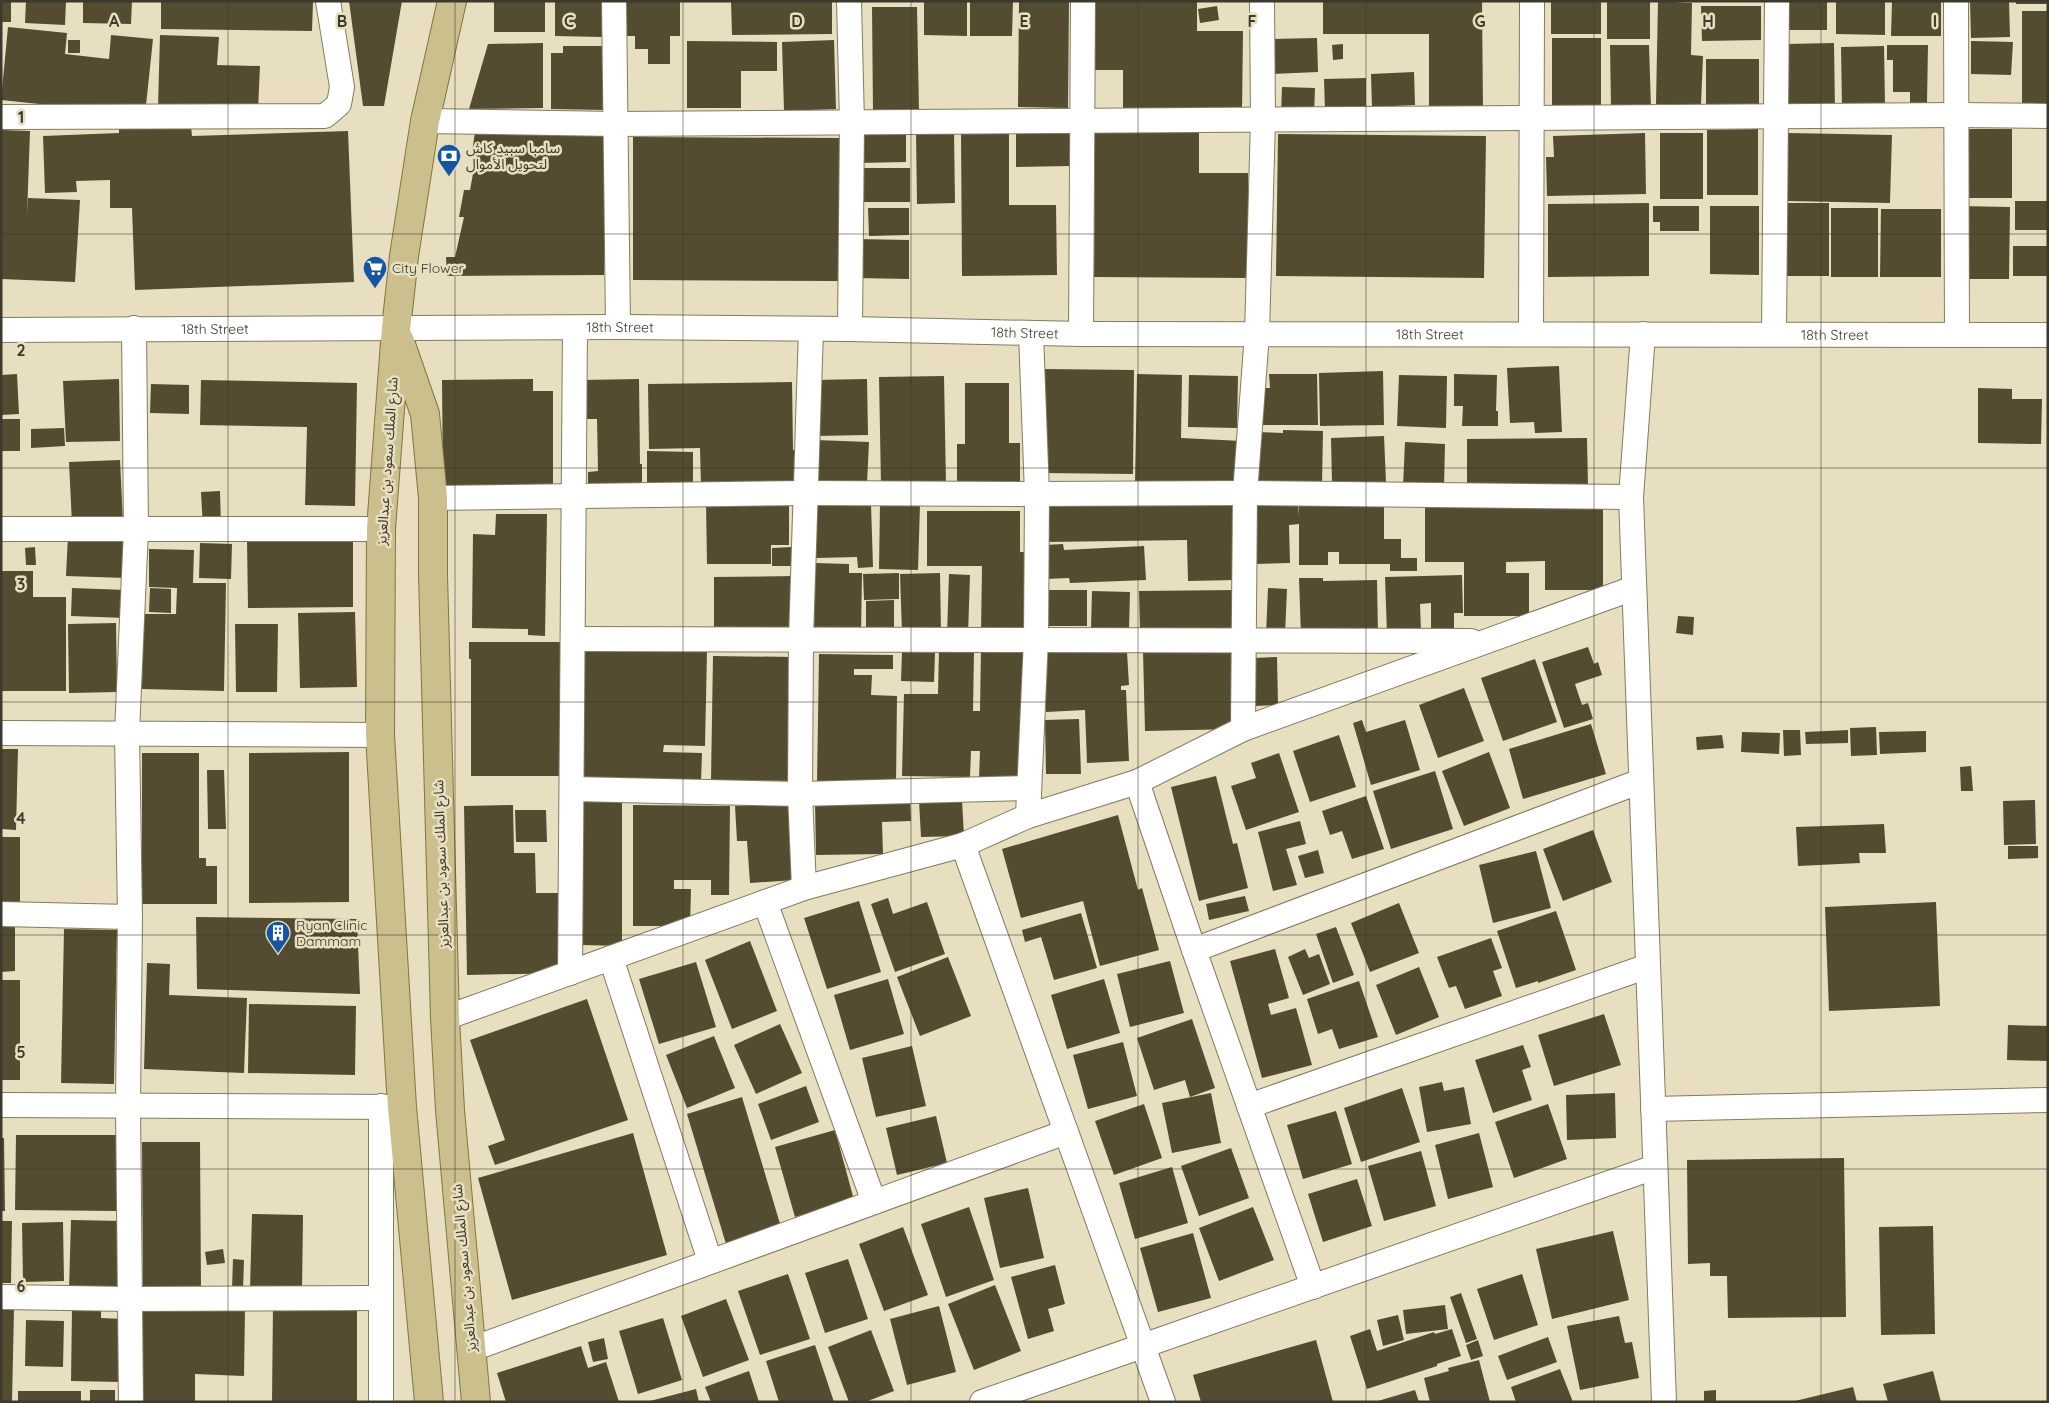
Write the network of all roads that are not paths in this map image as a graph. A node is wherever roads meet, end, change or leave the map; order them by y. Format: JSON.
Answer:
{"nodes":[{"id":1,"x":328,"y":1,"type":"edge"},
{"id":2,"x":452,"y":1,"type":"edge"},
{"id":3,"x":614,"y":1,"type":"edge"},
{"id":4,"x":848,"y":1,"type":"edge"},
{"id":5,"x":1083,"y":1,"type":"edge"},
{"id":6,"x":1262,"y":1,"type":"edge"},
{"id":7,"x":1532,"y":1,"type":"edge"},
{"id":8,"x":1777,"y":1,"type":"edge"},
{"id":9,"x":1956,"y":1,"type":"edge"},
{"id":10,"x":1957,"y":115,"type":"junction"},
{"id":11,"x":2048,"y":116,"type":"edge"},
{"id":12,"x":1,"y":117,"type":"edge"},
{"id":13,"x":1776,"y":117,"type":"junction"},
{"id":14,"x":1531,"y":118,"type":"junction"},
{"id":15,"x":1084,"y":120,"type":"junction"},
{"id":16,"x":1263,"y":120,"type":"junction"},
{"id":17,"x":425,"y":121,"type":"junction"},
{"id":18,"x":852,"y":123,"type":"junction"},
{"id":19,"x":616,"y":124,"type":"junction"},
{"id":20,"x":618,"y":327,"type":"junction"},
{"id":21,"x":134,"y":328,"type":"junction"},
{"id":22,"x":575,"y":328,"type":"junction"},
{"id":23,"x":396,"y":329,"type":"junction"},
{"id":24,"x":812,"y":329,"type":"junction"},
{"id":25,"x":850,"y":329,"type":"junction"},
{"id":26,"x":1,"y":330,"type":"edge"},
{"id":27,"x":1031,"y":334,"type":"junction"},
{"id":28,"x":1081,"y":334,"type":"junction"},
{"id":29,"x":1257,"y":334,"type":"junction"},
{"id":30,"x":1531,"y":334,"type":"junction"},
{"id":31,"x":1643,"y":334,"type":"junction"},
{"id":32,"x":1774,"y":334,"type":"junction"},
{"id":33,"x":1957,"y":335,"type":"junction"},
{"id":34,"x":2048,"y":335,"type":"edge"},
{"id":35,"x":806,"y":493,"type":"junction"},
{"id":36,"x":1245,"y":493,"type":"junction"},
{"id":37,"x":1037,"y":494,"type":"junction"},
{"id":38,"x":575,"y":497,"type":"junction"},
{"id":39,"x":1631,"y":497,"type":"junction"},
{"id":40,"x":433,"y":498,"type":"junction"},
{"id":41,"x":380,"y":529,"type":"junction"},
{"id":42,"x":1,"y":530,"type":"edge"},
{"id":43,"x":136,"y":530,"type":"junction"},
{"id":44,"x":1634,"y":588,"type":"junction"},
{"id":45,"x":573,"y":639,"type":"junction"},
{"id":46,"x":801,"y":639,"type":"junction"},
{"id":47,"x":1036,"y":639,"type":"junction"},
{"id":48,"x":1244,"y":639,"type":"junction"},
{"id":49,"x":1486,"y":641,"type":"junction"},
{"id":50,"x":1243,"y":729,"type":"junction"},
{"id":51,"x":1,"y":732,"type":"edge"},
{"id":52,"x":127,"y":733,"type":"junction"},
{"id":53,"x":380,"y":735,"type":"junction"},
{"id":54,"x":1641,"y":781,"type":"junction"},
{"id":55,"x":1138,"y":782,"type":"junction"},
{"id":56,"x":1029,"y":788,"type":"junction"},
{"id":57,"x":572,"y":789,"type":"junction"},
{"id":58,"x":800,"y":794,"type":"junction"},
{"id":59,"x":1028,"y":816,"type":"junction"},
{"id":60,"x":963,"y":845,"type":"junction"},
{"id":61,"x":804,"y":888,"type":"junction"},
{"id":62,"x":765,"y":902,"type":"junction"},
{"id":63,"x":1,"y":914,"type":"edge"},
{"id":64,"x":130,"y":917,"type":"junction"},
{"id":65,"x":1194,"y":950,"type":"junction"},
{"id":66,"x":611,"y":958,"type":"junction"},
{"id":67,"x":1648,"y":966,"type":"junction"},
{"id":68,"x":570,"y":973,"type":"junction"},
{"id":69,"x":445,"y":1018,"type":"junction"},
{"id":70,"x":2048,"y":1100,"type":"edge"},
{"id":71,"x":1,"y":1105,"type":"edge"},
{"id":72,"x":128,"y":1106,"type":"junction"},
{"id":73,"x":1249,"y":1106,"type":"junction"},
{"id":74,"x":391,"y":1107,"type":"junction"},
{"id":75,"x":1653,"y":1109,"type":"junction"},
{"id":76,"x":1066,"y":1132,"type":"junction"},
{"id":77,"x":1655,"y":1167,"type":"junction"},
{"id":78,"x":874,"y":1202,"type":"junction"},
{"id":79,"x":710,"y":1261,"type":"junction"},
{"id":80,"x":1312,"y":1287,"type":"junction"},
{"id":81,"x":1,"y":1297,"type":"edge"},
{"id":82,"x":380,"y":1298,"type":"junction"},
{"id":83,"x":130,"y":1299,"type":"junction"},
{"id":84,"x":1143,"y":1346,"type":"junction"},
{"id":85,"x":472,"y":1349,"type":"junction"},
{"id":86,"x":1659,"y":1400,"type":"edge"},
{"id":87,"x":131,"y":1402,"type":"edge"},
{"id":88,"x":381,"y":1402,"type":"edge"},
{"id":89,"x":429,"y":1402,"type":"edge"},
{"id":90,"x":476,"y":1402,"type":"edge"},
{"id":91,"x":982,"y":1402,"type":"edge"},
{"id":92,"x":1163,"y":1402,"type":"edge"}],
"edges":[{"from":1,"to":12,"type":"street"},
{"from":2,"to":17,"type":"main road","name":"شارع الملك سعود بن عبدالعزيز"},
{"from":3,"to":19,"type":"street"},
{"from":4,"to":18,"type":"street"},
{"from":5,"to":15,"type":"street"},
{"from":6,"to":16,"type":"street"},
{"from":7,"to":14,"type":"street"},
{"from":8,"to":13,"type":"street"},
{"from":9,"to":10,"type":"street"},
{"from":10,"to":11,"type":"street"},
{"from":10,"to":13,"type":"street"},
{"from":10,"to":33,"type":"street"},
{"from":13,"to":14,"type":"street"},
{"from":13,"to":32,"type":"street"},
{"from":14,"to":16,"type":"street"},
{"from":14,"to":30,"type":"street"},
{"from":15,"to":16,"type":"street"},
{"from":15,"to":18,"type":"street"},
{"from":15,"to":28,"type":"street"},
{"from":16,"to":29,"type":"street"},
{"from":17,"to":19,"type":"street"},
{"from":17,"to":23,"type":"main road","name":"شارع الملك سعود بن عبدالعزيز"},
{"from":18,"to":19,"type":"street"},
{"from":18,"to":25,"type":"street"},
{"from":19,"to":20,"type":"street"},
{"from":20,"to":22,"type":"street","name":"18th Street"},
{"from":20,"to":24,"type":"street","name":"18th Street"},
{"from":21,"to":23,"type":"street","name":"18th Street"},
{"from":21,"to":26,"type":"street","name":"18th Street"},
{"from":21,"to":43,"type":"street"},
{"from":22,"to":23,"type":"street","name":"18th Street"},
{"from":22,"to":38,"type":"street"},
{"from":23,"to":40,"type":"main road","name":"شارع الملك سعود بن عبدالعزيز"},
{"from":23,"to":41,"type":"main road","name":"شارع الملك سعود بن عبدالعزيز"},
{"from":24,"to":25,"type":"street","name":"18th Street"},
{"from":24,"to":35,"type":"street"},
{"from":25,"to":27,"type":"street","name":"18th Street"},
{"from":27,"to":28,"type":"street","name":"18th Street"},
{"from":27,"to":37,"type":"street"},
{"from":28,"to":29,"type":"street","name":"18th Street"},
{"from":29,"to":30,"type":"street","name":"18th Street"},
{"from":29,"to":36,"type":"street"},
{"from":30,"to":31,"type":"street","name":"18th Street"},
{"from":31,"to":32,"type":"street","name":"18th Street"},
{"from":31,"to":39,"type":"street"},
{"from":32,"to":33,"type":"street","name":"18th Street"},
{"from":33,"to":34,"type":"street","name":"18th Street"},
{"from":35,"to":37,"type":"street"},
{"from":35,"to":38,"type":"street"},
{"from":35,"to":46,"type":"street"},
{"from":36,"to":37,"type":"street"},
{"from":36,"to":39,"type":"street"},
{"from":36,"to":48,"type":"street"},
{"from":37,"to":47,"type":"street"},
{"from":38,"to":40,"type":"street"},
{"from":38,"to":45,"type":"street"},
{"from":39,"to":44,"type":"street"},
{"from":40,"to":69,"type":"main road","name":"شارع الملك سعود بن عبدالعزيز"},
{"from":41,"to":43,"type":"street"},
{"from":41,"to":53,"type":"main road","name":"شارع الملك سعود بن عبدالعزيز"},
{"from":42,"to":43,"type":"street"},
{"from":43,"to":52,"type":"street"},
{"from":44,"to":49,"type":"street"},
{"from":44,"to":54,"type":"street"},
{"from":45,"to":46,"type":"street"},
{"from":45,"to":57,"type":"street"},
{"from":46,"to":47,"type":"street"},
{"from":46,"to":58,"type":"street"},
{"from":47,"to":48,"type":"street"},
{"from":47,"to":56,"type":"street"},
{"from":48,"to":49,"type":"street"},
{"from":48,"to":50,"type":"street"},
{"from":49,"to":50,"type":"street"},
{"from":50,"to":55,"type":"street"},
{"from":51,"to":52,"type":"street"},
{"from":52,"to":53,"type":"street"},
{"from":52,"to":64,"type":"street"},
{"from":53,"to":74,"type":"main road","name":"شارع الملك سعود بن عبدالعزيز"},
{"from":54,"to":65,"type":"street"},
{"from":54,"to":67,"type":"street"},
{"from":55,"to":59,"type":"street"},
{"from":55,"to":65,"type":"street"},
{"from":56,"to":58,"type":"street"},
{"from":56,"to":59,"type":"street"},
{"from":57,"to":58,"type":"street"},
{"from":57,"to":68,"type":"street"},
{"from":58,"to":61,"type":"street"},
{"from":59,"to":60,"type":"street"},
{"from":60,"to":61,"type":"street"},
{"from":60,"to":76,"type":"street"},
{"from":61,"to":62,"type":"street"},
{"from":62,"to":66,"type":"street"},
{"from":62,"to":78,"type":"street"},
{"from":63,"to":64,"type":"street"},
{"from":64,"to":72,"type":"street"},
{"from":65,"to":73,"type":"street"},
{"from":66,"to":68,"type":"street"},
{"from":66,"to":79,"type":"street"},
{"from":67,"to":73,"type":"street"},
{"from":67,"to":75,"type":"street"},
{"from":68,"to":69,"type":"street"},
{"from":69,"to":85,"type":"main road","name":"شارع الملك سعود بن عبدالعزيز"},
{"from":70,"to":75,"type":"street"},
{"from":71,"to":72,"type":"street"},
{"from":72,"to":74,"type":"street"},
{"from":72,"to":83,"type":"street"},
{"from":73,"to":80,"type":"street"},
{"from":74,"to":82,"type":"street"},
{"from":74,"to":89,"type":"main road","name":"شارع الملك سعود بن عبدالعزيز"},
{"from":75,"to":77,"type":"street"},
{"from":76,"to":78,"type":"street"},
{"from":76,"to":84,"type":"street"},
{"from":77,"to":80,"type":"street"},
{"from":77,"to":86,"type":"street"},
{"from":78,"to":79,"type":"street"},
{"from":79,"to":85,"type":"street"},
{"from":80,"to":84,"type":"street"},
{"from":81,"to":83,"type":"street"},
{"from":82,"to":83,"type":"street"},
{"from":82,"to":88,"type":"street"},
{"from":83,"to":87,"type":"street"},
{"from":84,"to":91,"type":"street"},
{"from":84,"to":92,"type":"street"},
{"from":85,"to":90,"type":"main road","name":"شارع الملك سعود بن عبدالعزيز"}]}
